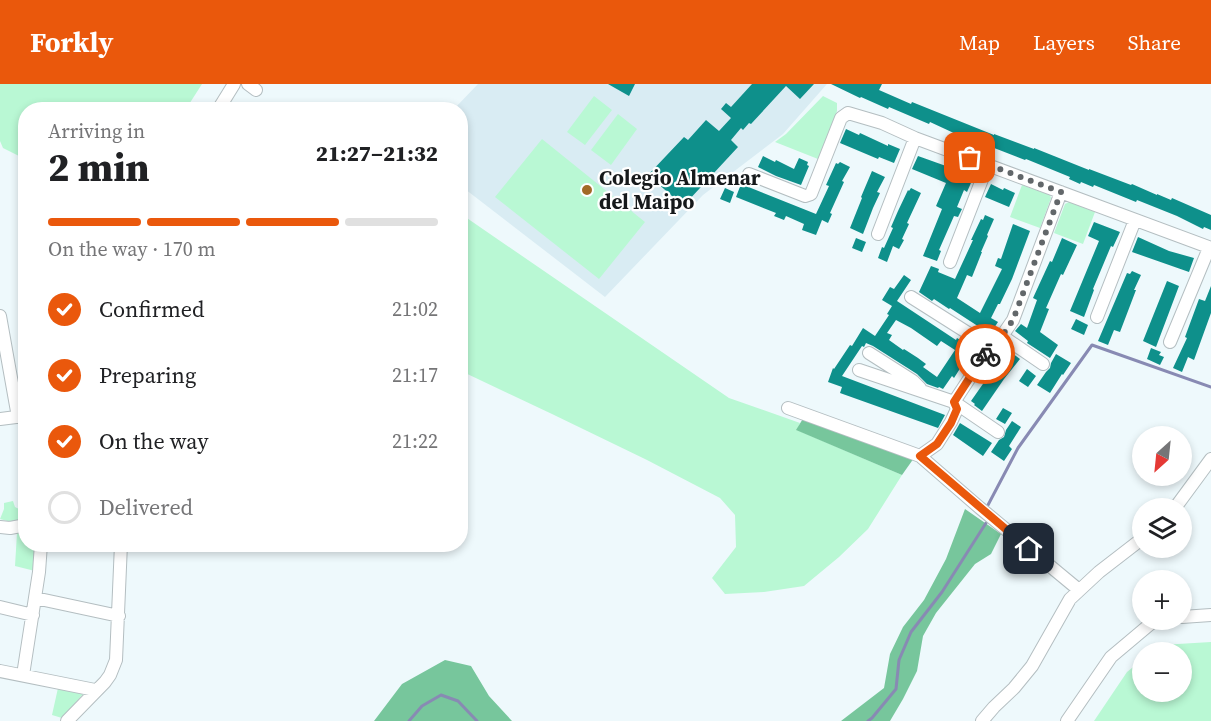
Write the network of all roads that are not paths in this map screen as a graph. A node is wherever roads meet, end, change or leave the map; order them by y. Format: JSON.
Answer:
{"nodes":[{"id":1,"x":234,"y":84,"type":"edge"},
{"id":2,"x":223,"y":102,"type":"edge"},
{"id":3,"x":915,"y":138,"type":"junction"},
{"id":4,"x":988,"y":164,"type":"junction"},
{"id":5,"x":749,"y":174,"type":"dead end"},
{"id":6,"x":1061,"y":192,"type":"junction"},
{"id":7,"x":1135,"y":220,"type":"junction"},
{"id":8,"x":878,"y":234,"type":"dead end"},
{"id":9,"x":1210,"y":248,"type":"edge"},
{"id":10,"x":950,"y":262,"type":"dead end"},
{"id":11,"x":911,"y":297,"type":"dead end"},
{"id":12,"x":0,"y":316,"type":"edge"},
{"id":13,"x":1097,"y":317,"type":"dead end"},
{"id":14,"x":1002,"y":336,"type":"junction"},
{"id":15,"x":1170,"y":342,"type":"dead end"},
{"id":16,"x":990,"y":347,"type":"junction"},
{"id":17,"x":869,"y":353,"type":"dead end"},
{"id":18,"x":1043,"y":364,"type":"dead end"},
{"id":19,"x":859,"y":370,"type":"dead end"},
{"id":20,"x":923,"y":392,"type":"junction"},
{"id":21,"x":18,"y":398,"type":"edge"},
{"id":22,"x":954,"y":402,"type":"junction"},
{"id":23,"x":788,"y":408,"type":"dead end"},
{"id":24,"x":18,"y":417,"type":"edge"},
{"id":25,"x":0,"y":419,"type":"edge"},
{"id":26,"x":998,"y":432,"type":"dead end"},
{"id":27,"x":920,"y":456,"type":"junction"},
{"id":28,"x":1211,"y":459,"type":"edge"},
{"id":29,"x":1184,"y":498,"type":"edge"},
{"id":30,"x":0,"y":527,"type":"edge"},
{"id":31,"x":18,"y":527,"type":"edge"},
{"id":32,"x":1132,"y":546,"type":"edge"},
{"id":33,"x":40,"y":552,"type":"edge"},
{"id":34,"x":121,"y":552,"type":"edge"},
{"id":35,"x":1079,"y":590,"type":"junction"},
{"id":36,"x":35,"y":598,"type":"junction"},
{"id":37,"x":0,"y":607,"type":"edge"},
{"id":38,"x":33,"y":615,"type":"junction"},
{"id":39,"x":1211,"y":615,"type":"edge"},
{"id":40,"x":119,"y":616,"type":"junction"},
{"id":41,"x":1192,"y":616,"type":"edge"},
{"id":42,"x":1143,"y":630,"type":"edge"},
{"id":43,"x":0,"y":671,"type":"edge"},
{"id":44,"x":23,"y":675,"type":"junction"},
{"id":45,"x":95,"y":690,"type":"junction"},
{"id":46,"x":67,"y":721,"type":"edge"},
{"id":47,"x":982,"y":721,"type":"edge"},
{"id":48,"x":1067,"y":721,"type":"edge"}],
"edges":[{"from":1,"to":2,"type":"street"},
{"from":3,"to":4,"type":"street"},
{"from":3,"to":5,"type":"street"},
{"from":3,"to":8,"type":"street"},
{"from":4,"to":6,"type":"street"},
{"from":4,"to":10,"type":"street"},
{"from":6,"to":7,"type":"street"},
{"from":6,"to":14,"type":"street"},
{"from":7,"to":9,"type":"street"},
{"from":7,"to":13,"type":"street"},
{"from":9,"to":15,"type":"street"},
{"from":11,"to":16,"type":"street"},
{"from":12,"to":21,"type":"street"},
{"from":14,"to":16,"type":"street"},
{"from":14,"to":18,"type":"street"},
{"from":16,"to":22,"type":"street"},
{"from":17,"to":20,"type":"street"},
{"from":19,"to":20,"type":"street"},
{"from":20,"to":22,"type":"street"},
{"from":22,"to":26,"type":"street"},
{"from":22,"to":27,"type":"street"},
{"from":23,"to":27,"type":"street"},
{"from":24,"to":25,"type":"street"},
{"from":27,"to":35,"type":"street"},
{"from":28,"to":29,"type":"street"},
{"from":30,"to":31,"type":"street"},
{"from":32,"to":35,"type":"street"},
{"from":33,"to":36,"type":"street"},
{"from":34,"to":40,"type":"street"},
{"from":35,"to":47,"type":"street"},
{"from":36,"to":38,"type":"street"},
{"from":36,"to":40,"type":"street"},
{"from":37,"to":38,"type":"street"},
{"from":38,"to":44,"type":"street"},
{"from":39,"to":41,"type":"street"},
{"from":40,"to":45,"type":"street"},
{"from":42,"to":48,"type":"street"},
{"from":43,"to":44,"type":"street"},
{"from":44,"to":45,"type":"street"},
{"from":45,"to":46,"type":"street"}]}
